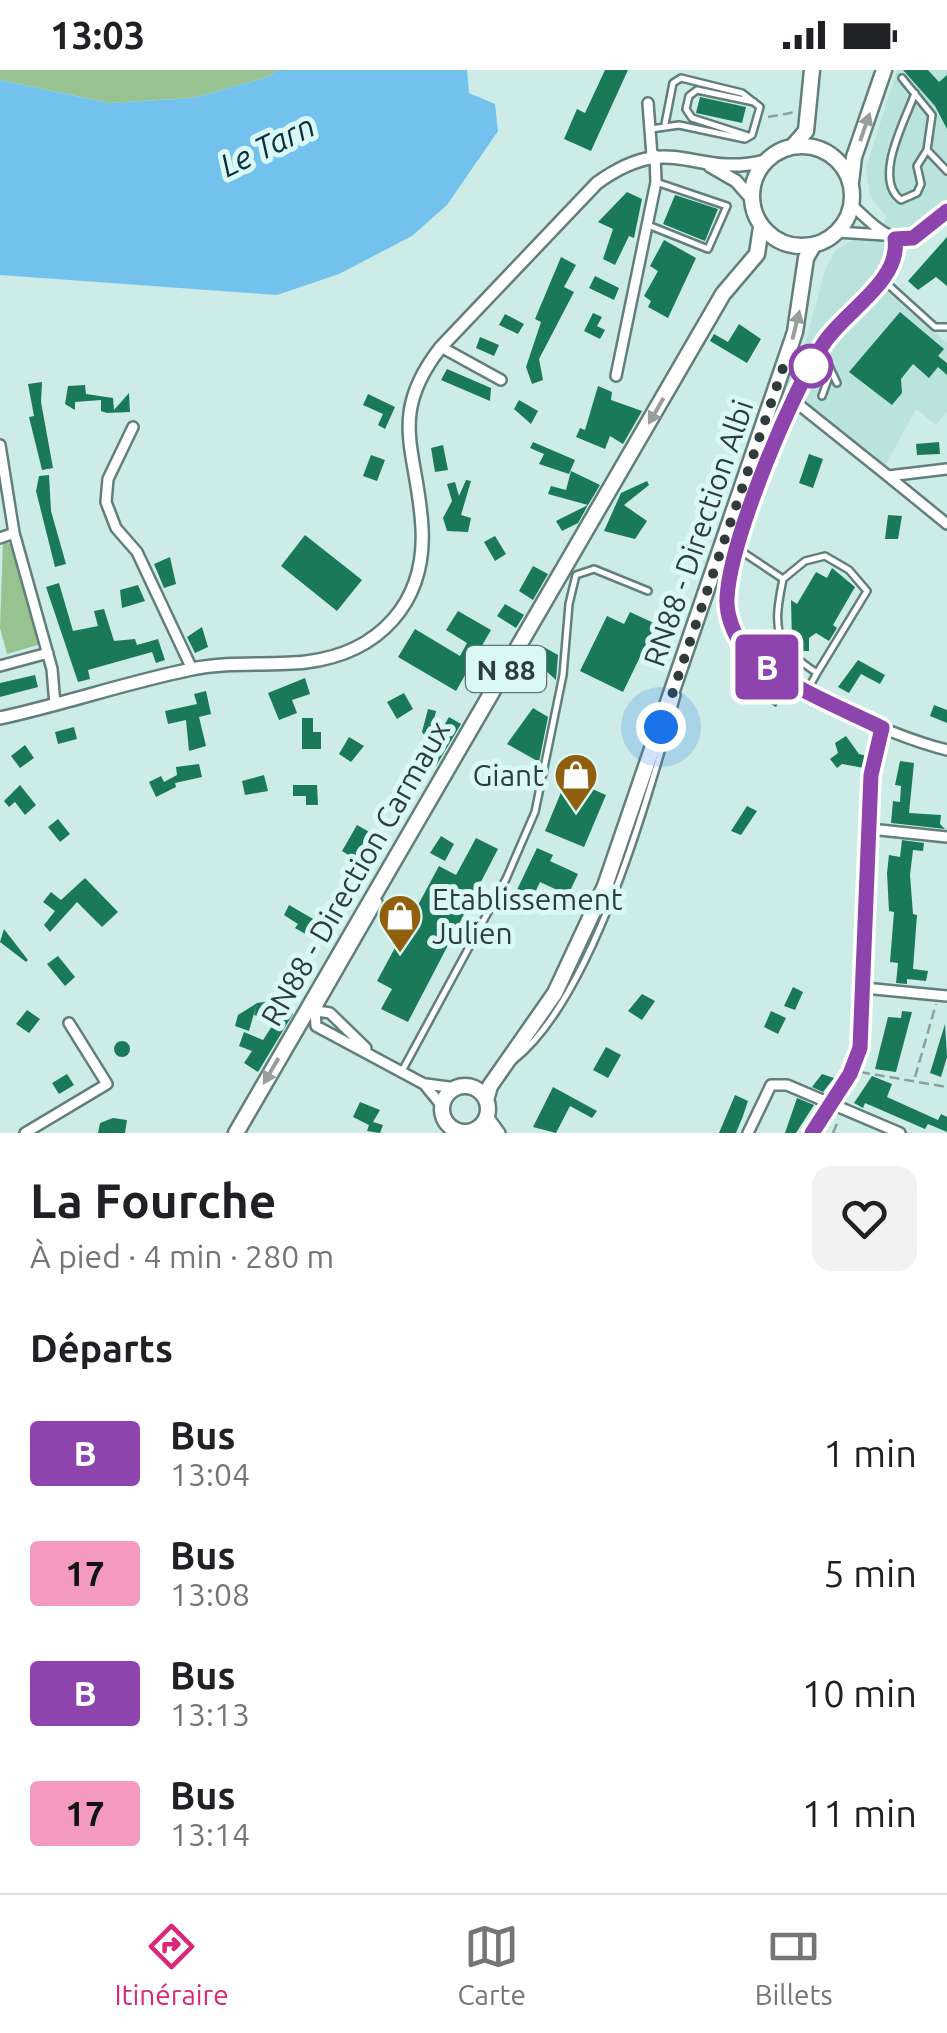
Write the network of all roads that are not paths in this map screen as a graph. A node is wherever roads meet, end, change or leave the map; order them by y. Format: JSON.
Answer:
{"nodes":[{"id":1,"x":810,"y":70,"type":"edge"},
{"id":2,"x":884,"y":70,"type":"edge"},
{"id":3,"x":902,"y":78,"type":"dead end"},
{"id":4,"x":915,"y":93,"type":"junction"},
{"id":5,"x":757,"y":102,"type":"junction"},
{"id":6,"x":648,"y":103,"type":"dead end"},
{"id":7,"x":665,"y":124,"type":"junction"},
{"id":8,"x":651,"y":129,"type":"junction"},
{"id":9,"x":750,"y":136,"type":"junction"},
{"id":10,"x":793,"y":146,"type":"junction"},
{"id":11,"x":927,"y":150,"type":"junction"},
{"id":12,"x":654,"y":155,"type":"junction"},
{"id":13,"x":765,"y":161,"type":"junction"},
{"id":14,"x":707,"y":164,"type":"junction"},
{"id":15,"x":947,"y":171,"type":"edge"},
{"id":16,"x":656,"y":182,"type":"junction"},
{"id":17,"x":851,"y":183,"type":"junction"},
{"id":18,"x":751,"y":198,"type":"junction"},
{"id":19,"x":852,"y":205,"type":"junction"},
{"id":20,"x":947,"y":212,"type":"edge"},
{"id":21,"x":647,"y":224,"type":"junction"},
{"id":22,"x":761,"y":227,"type":"junction"},
{"id":23,"x":837,"y":232,"type":"junction"},
{"id":24,"x":890,"y":237,"type":"junction"},
{"id":25,"x":813,"y":246,"type":"junction"},
{"id":26,"x":882,"y":279,"type":"junction"},
{"id":27,"x":947,"y":327,"type":"edge"},
{"id":28,"x":440,"y":347,"type":"junction"},
{"id":29,"x":821,"y":349,"type":"junction"},
{"id":30,"x":832,"y":368,"type":"junction"},
{"id":31,"x":616,"y":376,"type":"dead end"},
{"id":32,"x":501,"y":380,"type":"dead end"},
{"id":33,"x":837,"y":383,"type":"dead end"},
{"id":34,"x":822,"y":396,"type":"dead end"},
{"id":35,"x":793,"y":400,"type":"junction"},
{"id":36,"x":133,"y":427,"type":"dead end"},
{"id":37,"x":0,"y":445,"type":"edge"},
{"id":38,"x":947,"y":469,"type":"edge"},
{"id":39,"x":888,"y":476,"type":"junction"},
{"id":40,"x":947,"y":524,"type":"edge"},
{"id":41,"x":14,"y":533,"type":"junction"},
{"id":42,"x":0,"y":538,"type":"edge"},
{"id":43,"x":738,"y":549,"type":"junction"},
{"id":44,"x":782,"y":580,"type":"junction"},
{"id":45,"x":648,"y":591,"type":"dead end"},
{"id":46,"x":48,"y":653,"type":"junction"},
{"id":47,"x":0,"y":666,"type":"edge"},
{"id":48,"x":192,"y":669,"type":"junction"},
{"id":49,"x":817,"y":672,"type":"junction"},
{"id":50,"x":808,"y":690,"type":"junction"},
{"id":51,"x":54,"y":704,"type":"junction"},
{"id":52,"x":0,"y":718,"type":"edge"},
{"id":53,"x":882,"y":728,"type":"junction"},
{"id":54,"x":947,"y":750,"type":"edge"},
{"id":55,"x":870,"y":829,"type":"junction"},
{"id":56,"x":947,"y":837,"type":"edge"},
{"id":57,"x":864,"y":988,"type":"junction"},
{"id":58,"x":942,"y":995,"type":"edge"},
{"id":59,"x":311,"y":1010,"type":"junction"},
{"id":60,"x":69,"y":1022,"type":"dead end"},
{"id":61,"x":372,"y":1053,"type":"junction"},
{"id":62,"x":402,"y":1070,"type":"junction"},
{"id":63,"x":424,"y":1084,"type":"junction"},
{"id":64,"x":456,"y":1088,"type":"junction"},
{"id":65,"x":832,"y":1103,"type":"junction"},
{"id":66,"x":442,"y":1106,"type":"junction"},
{"id":67,"x":486,"y":1119,"type":"edge"},
{"id":68,"x":458,"y":1132,"type":"edge"},
{"id":69,"x":25,"y":1133,"type":"edge"},
{"id":70,"x":236,"y":1133,"type":"edge"},
{"id":71,"x":500,"y":1133,"type":"edge"},
{"id":72,"x":748,"y":1133,"type":"edge"},
{"id":73,"x":812,"y":1133,"type":"edge"},
{"id":74,"x":900,"y":1133,"type":"edge"}],
"edges":[{"from":1,"to":10,"type":"main road"},
{"from":17,"to":2,"type":"main road","one_way":true},
{"from":3,"to":4,"type":"lane"},
{"from":4,"to":11,"type":"lane"},
{"from":4,"to":11,"type":"lane"},
{"from":5,"to":7,"type":"lane"},
{"from":5,"to":9,"type":"lane"},
{"from":5,"to":9,"type":"lane"},
{"from":6,"to":8,"type":"street"},
{"from":7,"to":8,"type":"lane"},
{"from":7,"to":9,"type":"lane"},
{"from":8,"to":12,"type":"street"},
{"from":10,"to":13,"type":"main road"},
{"from":10,"to":17,"type":"main road"},
{"from":11,"to":15,"type":"lane"},
{"from":12,"to":14,"type":"street"},
{"from":12,"to":16,"type":"street"},
{"from":12,"to":28,"type":"street"},
{"from":13,"to":14,"type":"street"},
{"from":13,"to":18,"type":"main road"},
{"from":14,"to":18,"type":"street"},
{"from":16,"to":21,"type":"street"},
{"from":16,"to":21,"type":"lane"},
{"from":17,"to":19,"type":"main road"},
{"from":18,"to":22,"type":"main road"},
{"from":19,"to":23,"type":"main road"},
{"from":19,"to":24,"type":"street"},
{"from":20,"to":24,"type":"street"},
{"from":21,"to":31,"type":"street"},
{"from":22,"to":25,"type":"main road"},
{"from":22,"to":59,"type":"main road","name":"RN88 - Direction Carmaux","number":"N 88","one_way":true},
{"from":23,"to":24,"type":"street"},
{"from":23,"to":25,"type":"main road"},
{"from":24,"to":26,"type":"street"},
{"from":67,"to":25,"type":"main road","name":"RN88 - Direction Albi","one_way":true},
{"from":26,"to":27,"type":"lane"},
{"from":26,"to":29,"type":"street"},
{"from":28,"to":32,"type":"street"},
{"from":28,"to":48,"type":"street"},
{"from":29,"to":30,"type":"lane"},
{"from":29,"to":35,"type":"street"},
{"from":30,"to":33,"type":"lane"},
{"from":30,"to":34,"type":"lane"},
{"from":35,"to":39,"type":"street"},
{"from":35,"to":43,"type":"street"},
{"from":36,"to":48,"type":"street"},
{"from":37,"to":41,"type":"street"},
{"from":38,"to":39,"type":"street"},
{"from":39,"to":40,"type":"street"},
{"from":41,"to":42,"type":"street"},
{"from":41,"to":46,"type":"street"},
{"from":43,"to":44,"type":"lane"},
{"from":43,"to":50,"type":"street"},
{"from":44,"to":49,"type":"lane"},
{"from":44,"to":49,"type":"lane"},
{"from":45,"to":62,"type":"lane"},
{"from":46,"to":47,"type":"street"},
{"from":46,"to":51,"type":"street"},
{"from":48,"to":51,"type":"street"},
{"from":49,"to":50,"type":"lane"},
{"from":50,"to":53,"type":"street"},
{"from":51,"to":52,"type":"street"},
{"from":53,"to":54,"type":"street"},
{"from":53,"to":55,"type":"street"},
{"from":55,"to":56,"type":"street"},
{"from":55,"to":57,"type":"street"},
{"from":57,"to":58,"type":"street"},
{"from":57,"to":65,"type":"street"},
{"from":59,"to":61,"type":"street"},
{"from":59,"to":61,"type":"street"},
{"from":59,"to":70,"type":"main road","name":"RN88 - Direction Carmaux","number":"N 88","one_way":true},
{"from":60,"to":69,"type":"street"},
{"from":61,"to":62,"type":"street"},
{"from":62,"to":63,"type":"street"},
{"from":63,"to":64,"type":"street"},
{"from":63,"to":66,"type":"street"},
{"from":64,"to":66,"type":"main road"},
{"from":64,"to":67,"type":"main road"},
{"from":65,"to":72,"type":"street"},
{"from":65,"to":73,"type":"street"},
{"from":65,"to":74,"type":"street"},
{"from":66,"to":68,"type":"main road"},
{"from":67,"to":68,"type":"main road"},
{"from":67,"to":71,"type":"street"}]}
